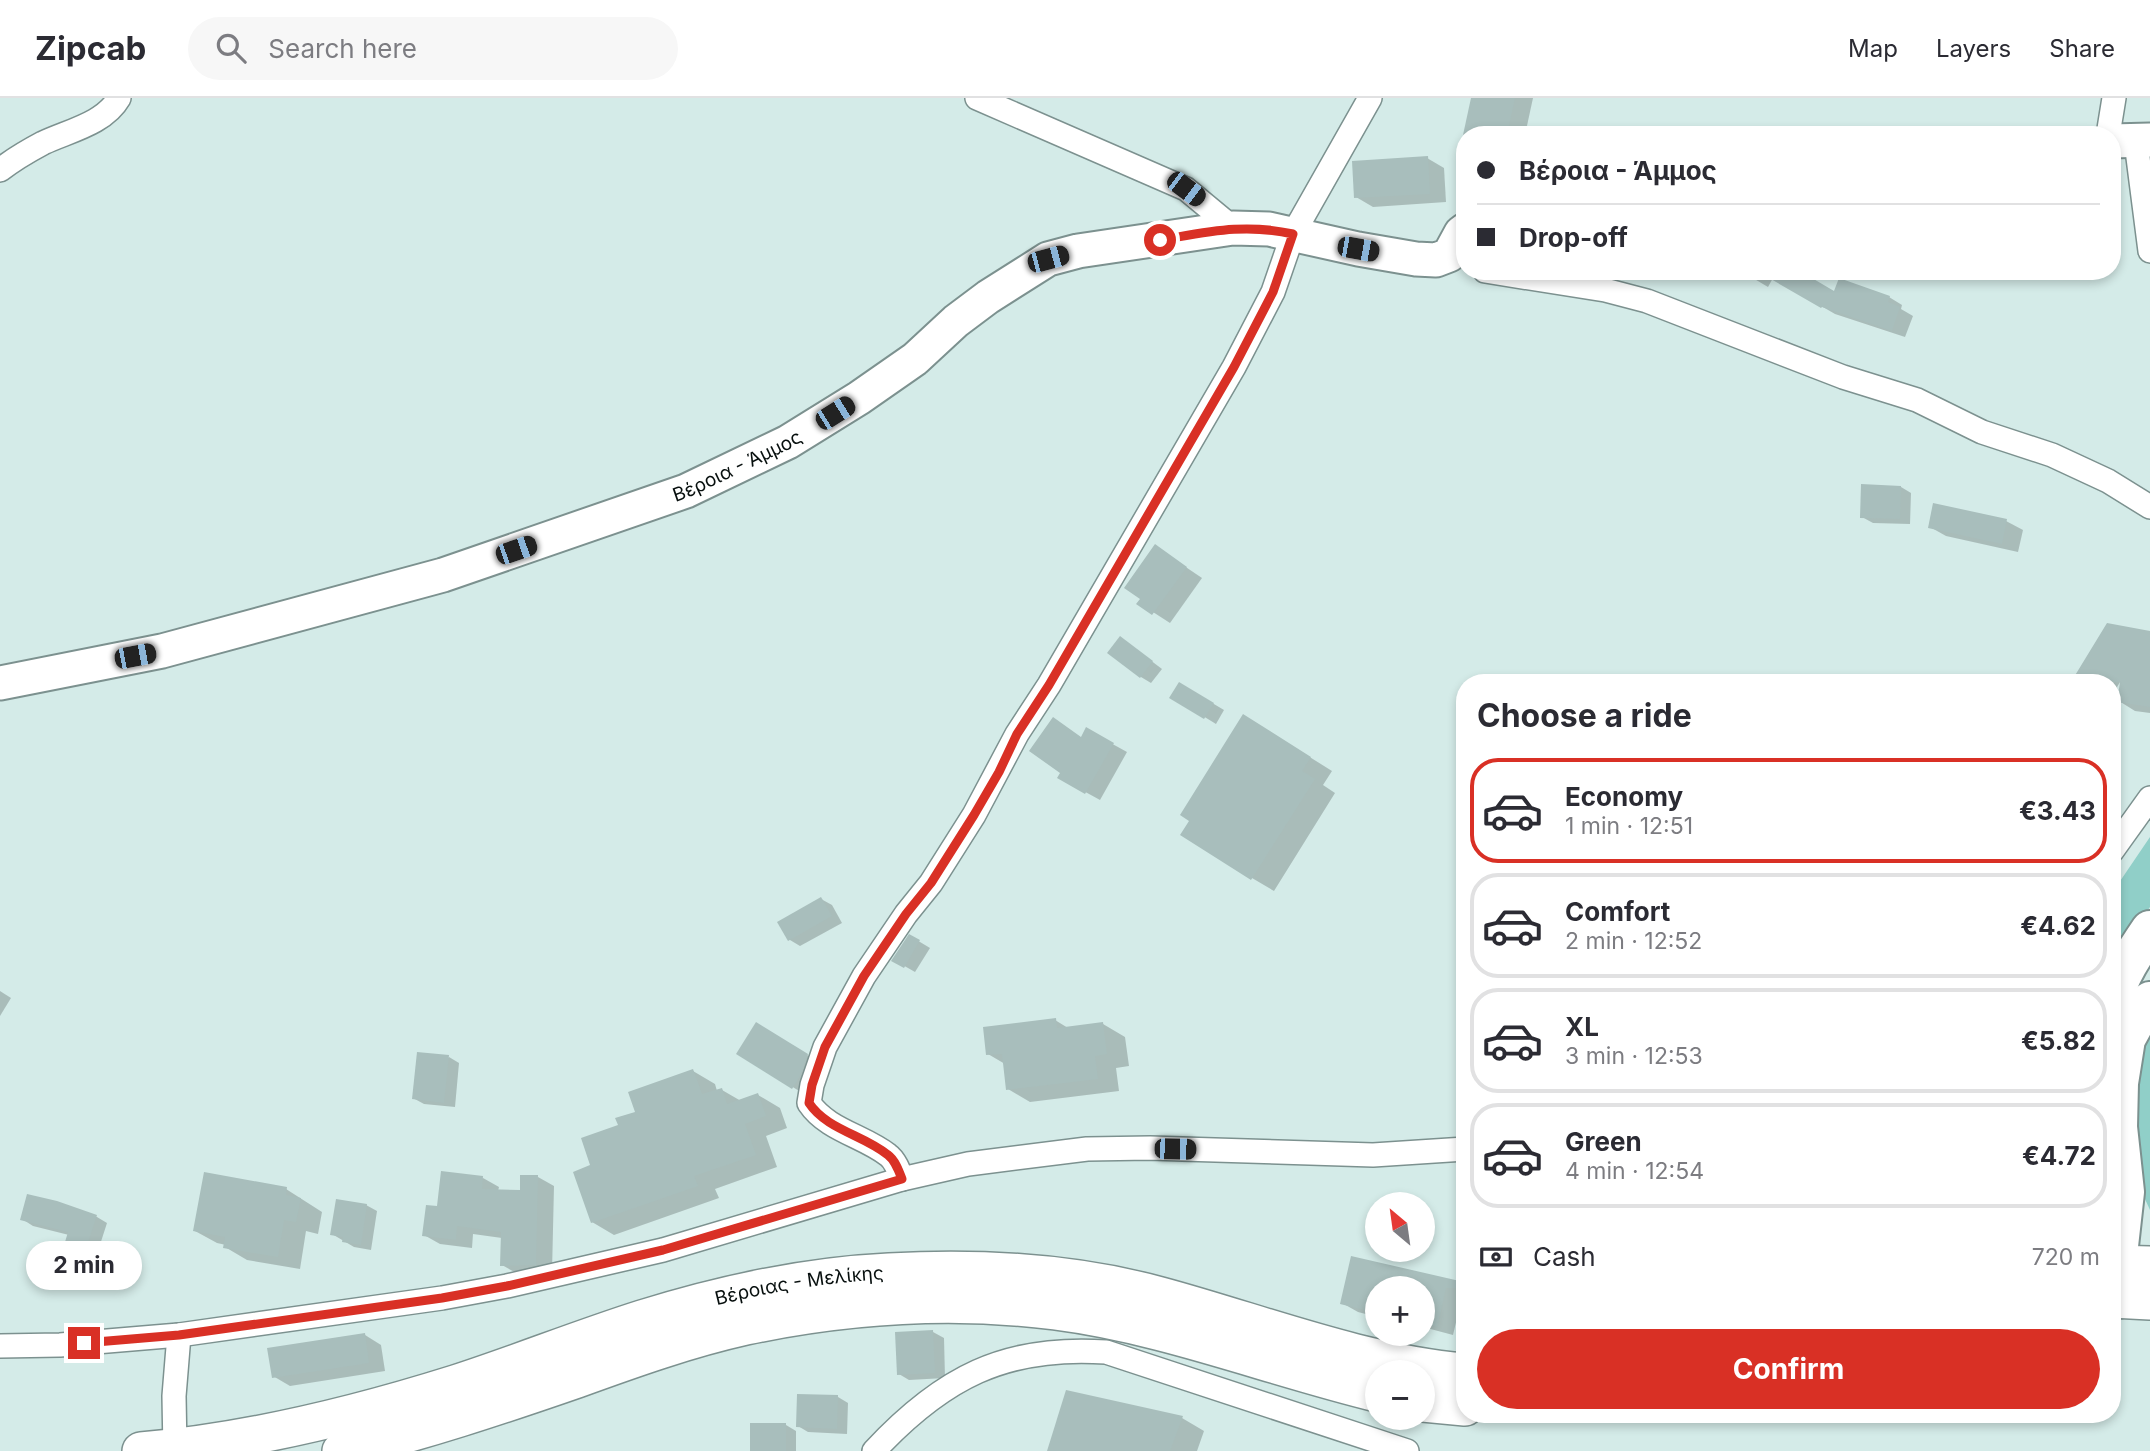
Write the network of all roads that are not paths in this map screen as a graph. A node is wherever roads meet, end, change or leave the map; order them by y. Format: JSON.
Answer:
{"nodes":[{"id":1,"x":119,"y":98,"type":"edge"},
{"id":2,"x":977,"y":98,"type":"edge"},
{"id":3,"x":1370,"y":98,"type":"edge"},
{"id":4,"x":2114,"y":98,"type":"edge"},
{"id":5,"x":2127,"y":139,"type":"edge"},
{"id":6,"x":0,"y":170,"type":"edge"},
{"id":7,"x":1233,"y":228,"type":"junction"},
{"id":8,"x":1293,"y":234,"type":"junction"},
{"id":9,"x":2150,"y":251,"type":"edge"},
{"id":10,"x":1456,"y":252,"type":"edge"},
{"id":11,"x":1542,"y":280,"type":"edge"},
{"id":12,"x":2150,"y":507,"type":"edge"},
{"id":13,"x":0,"y":683,"type":"edge"},
{"id":14,"x":2150,"y":798,"type":"edge"},
{"id":15,"x":2121,"y":838,"type":"edge"},
{"id":16,"x":2150,"y":930,"type":"edge"},
{"id":17,"x":2121,"y":980,"type":"edge"},
{"id":18,"x":2150,"y":1001,"type":"edge"},
{"id":19,"x":2121,"y":1070,"type":"edge"},
{"id":20,"x":1456,"y":1149,"type":"edge"},
{"id":21,"x":2121,"y":1155,"type":"edge"},
{"id":22,"x":902,"y":1179,"type":"junction"},
{"id":23,"x":2125,"y":1192,"type":"junction"},
{"id":24,"x":2150,"y":1229,"type":"edge"},
{"id":25,"x":2127,"y":1282,"type":"edge"},
{"id":26,"x":179,"y":1335,"type":"junction"},
{"id":27,"x":0,"y":1346,"type":"edge"},
{"id":28,"x":1456,"y":1371,"type":"edge"},
{"id":29,"x":1365,"y":1390,"type":"edge"},
{"id":30,"x":1435,"y":1404,"type":"edge"},
{"id":31,"x":1456,"y":1406,"type":"edge"},
{"id":32,"x":163,"y":1450,"type":"edge"},
{"id":33,"x":341,"y":1451,"type":"edge"},
{"id":34,"x":874,"y":1451,"type":"edge"},
{"id":35,"x":1407,"y":1451,"type":"edge"}],
"edges":[{"from":1,"to":6,"type":"street"},
{"from":2,"to":7,"type":"street"},
{"from":3,"to":8,"type":"street"},
{"from":4,"to":5,"type":"street"},
{"from":5,"to":9,"type":"street"},
{"from":7,"to":8,"type":"street","name":"Βέροια - Άμμος"},
{"from":7,"to":13,"type":"street","name":"Βέροια - Άμμος"},
{"from":8,"to":10,"type":"street","name":"Βέροια - Άμμος"},
{"from":8,"to":22,"type":"street"},
{"from":11,"to":12,"type":"street"},
{"from":14,"to":15,"type":"street"},
{"from":16,"to":17,"type":"highway"},
{"from":18,"to":19,"type":"highway"},
{"from":20,"to":22,"type":"street"},
{"from":21,"to":23,"type":"highway"},
{"from":22,"to":26,"type":"street"},
{"from":23,"to":24,"type":"highway"},
{"from":23,"to":25,"type":"highway"},
{"from":26,"to":27,"type":"street"},
{"from":26,"to":32,"type":"street"},
{"from":28,"to":32,"type":"main road","name":"Βέροιας - Μελίκης"},
{"from":29,"to":33,"type":"main road","name":"Βέροιας - Μελίκης"},
{"from":30,"to":31,"type":"main road"},
{"from":34,"to":35,"type":"street"}]}
